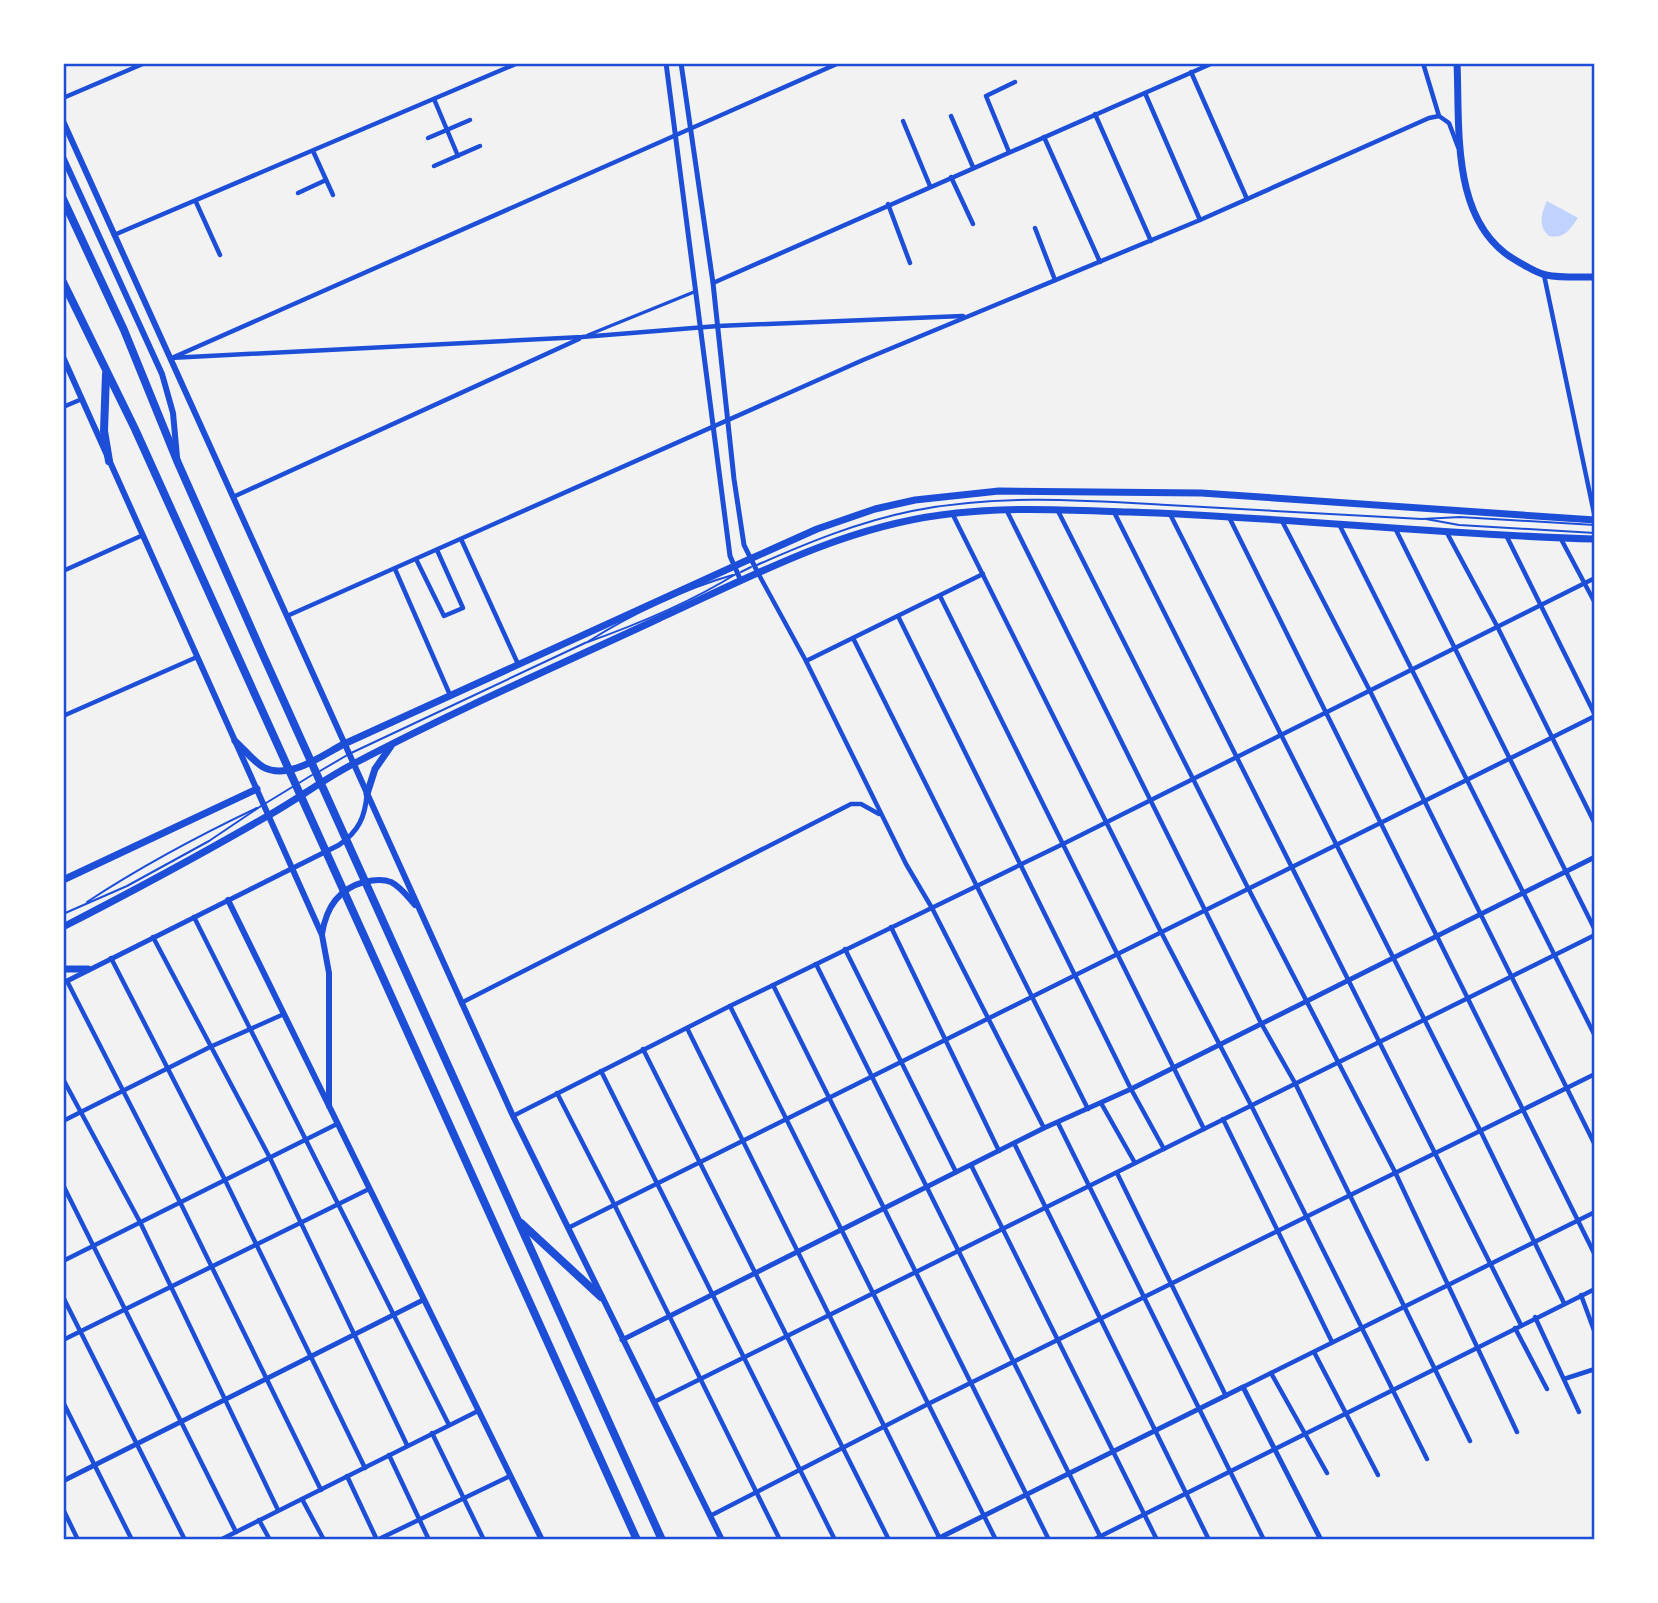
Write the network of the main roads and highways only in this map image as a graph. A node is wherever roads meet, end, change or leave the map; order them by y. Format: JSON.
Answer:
{"nodes":[{"id":1,"x":1457,"y":63,"type":"edge"},
{"id":2,"x":63,"y":121,"type":"edge"},
{"id":3,"x":63,"y":158,"type":"edge"},
{"id":4,"x":65,"y":203,"type":"edge"},
{"id":5,"x":1595,"y":277,"type":"edge"},
{"id":6,"x":63,"y":282,"type":"edge"},
{"id":7,"x":63,"y":357,"type":"edge"},
{"id":8,"x":66,"y":370,"type":"edge"},
{"id":9,"x":106,"y":371,"type":"junction"},
{"id":10,"x":109,"y":461,"type":"junction"},
{"id":11,"x":178,"y":463,"type":"junction"},
{"id":12,"x":1595,"y":521,"type":"edge"},
{"id":13,"x":1595,"y":539,"type":"edge"},
{"id":14,"x":754,"y":566,"type":"junction"},
{"id":15,"x":737,"y":573,"type":"junction"},
{"id":16,"x":235,"y":741,"type":"junction"},
{"id":17,"x":344,"y":744,"type":"junction"},
{"id":18,"x":391,"y":746,"type":"junction"},
{"id":19,"x":354,"y":764,"type":"junction"},
{"id":20,"x":257,"y":789,"type":"junction"},
{"id":21,"x":368,"y":794,"type":"junction"},
{"id":22,"x":269,"y":815,"type":"junction"},
{"id":23,"x":63,"y":880,"type":"edge"},
{"id":24,"x":228,"y":900,"type":"road end"},
{"id":25,"x":419,"y":909,"type":"junction"},
{"id":26,"x":63,"y":927,"type":"edge"},
{"id":27,"x":322,"y":935,"type":"junction"},
{"id":28,"x":63,"y":969,"type":"edge"},
{"id":29,"x":88,"y":969,"type":"road end"},
{"id":30,"x":329,"y":1106,"type":"junction"},
{"id":31,"x":514,"y":1216,"type":"junction"},
{"id":32,"x":601,"y":1297,"type":"junction"},
{"id":33,"x":542,"y":1540,"type":"edge"},
{"id":34,"x":637,"y":1540,"type":"edge"},
{"id":35,"x":662,"y":1540,"type":"edge"},
{"id":36,"x":722,"y":1540,"type":"edge"}],
"edges":[{"from":1,"to":5,"type":"main road"},
{"from":2,"to":17,"type":"main road"},
{"from":3,"to":11,"type":"main road"},
{"from":4,"to":11,"type":"highway"},
{"from":6,"to":9,"type":"highway"},
{"from":7,"to":8,"type":"main road"},
{"from":8,"to":10,"type":"main road"},
{"from":9,"to":10,"type":"highway"},
{"from":9,"to":34,"type":"highway"},
{"from":10,"to":16,"type":"main road"},
{"from":11,"to":31,"type":"highway"},
{"from":12,"to":14,"type":"main road"},
{"from":13,"to":14,"type":"main road"},
{"from":14,"to":15,"type":"main road"},
{"from":14,"to":15,"type":"main road"},
{"from":15,"to":17,"type":"main road"},
{"from":15,"to":18,"type":"main road"},
{"from":16,"to":17,"type":"main road"},
{"from":16,"to":20,"type":"main road"},
{"from":17,"to":19,"type":"main road"},
{"from":18,"to":19,"type":"main road"},
{"from":18,"to":21,"type":"main road"},
{"from":19,"to":21,"type":"main road"},
{"from":19,"to":22,"type":"main road"},
{"from":20,"to":22,"type":"main road"},
{"from":20,"to":23,"type":"main road"},
{"from":21,"to":25,"type":"main road"},
{"from":22,"to":26,"type":"main road"},
{"from":22,"to":27,"type":"main road"},
{"from":24,"to":30,"type":"main road"},
{"from":25,"to":27,"type":"main road"},
{"from":25,"to":32,"type":"main road"},
{"from":27,"to":30,"type":"main road"},
{"from":28,"to":29,"type":"main road"},
{"from":30,"to":33,"type":"main road"},
{"from":31,"to":32,"type":"highway"},
{"from":31,"to":35,"type":"highway"},
{"from":32,"to":36,"type":"main road"}]}
